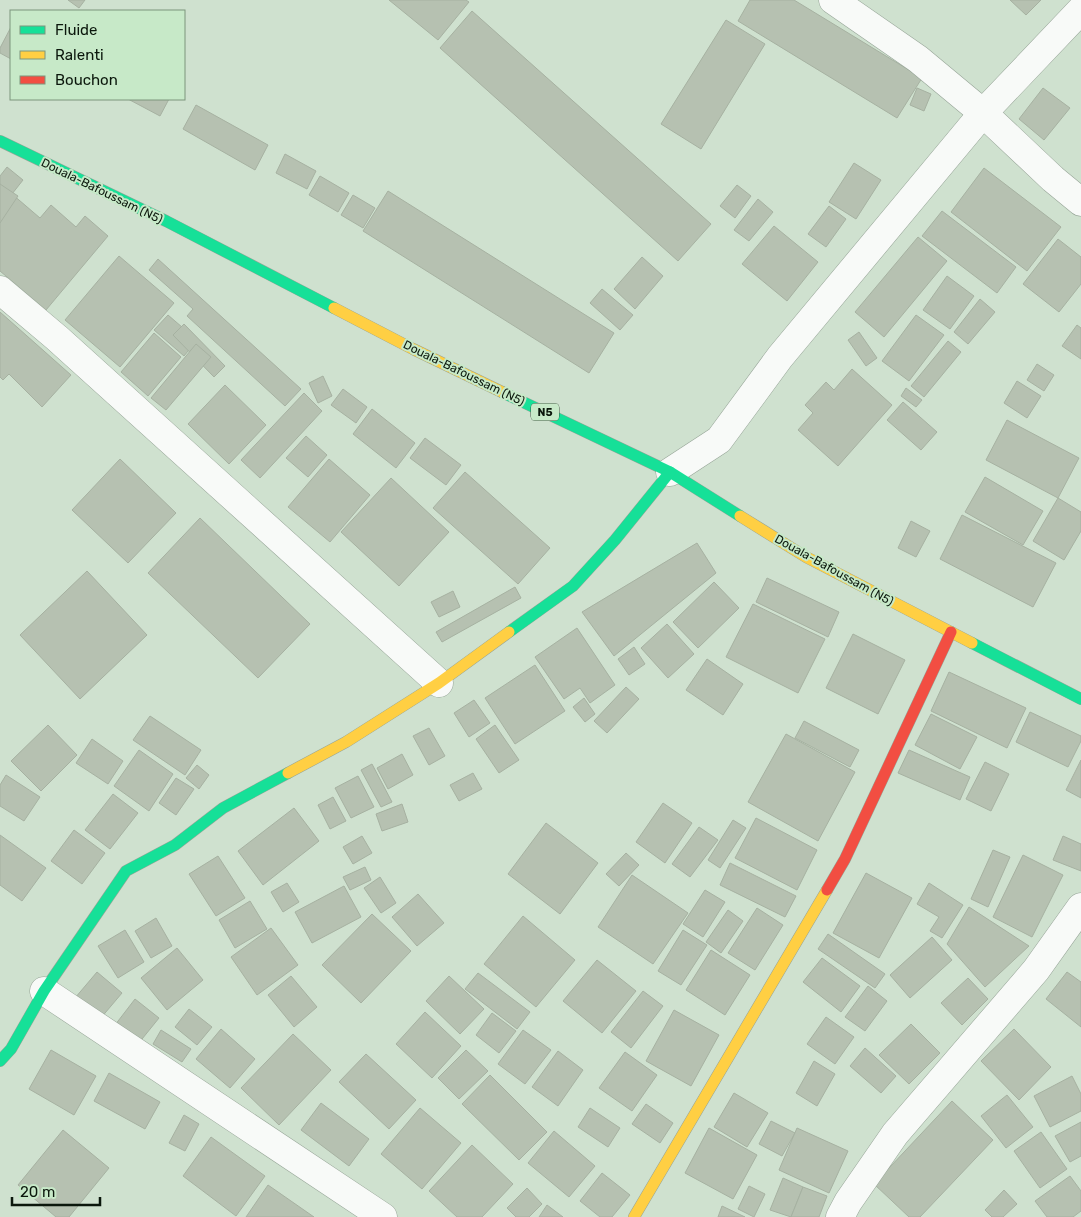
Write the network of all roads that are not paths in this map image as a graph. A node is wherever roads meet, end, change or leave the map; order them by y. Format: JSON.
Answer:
{"nodes":[{"id":1,"x":833,"y":0,"type":"edge"},
{"id":2,"x":1081,"y":10,"type":"edge"},
{"id":3,"x":983,"y":113,"type":"junction"},
{"id":4,"x":0,"y":141,"type":"edge"},
{"id":5,"x":1081,"y":202,"type":"edge"},
{"id":6,"x":0,"y":290,"type":"edge"},
{"id":7,"x":670,"y":472,"type":"junction"},
{"id":8,"x":951,"y":632,"type":"junction"},
{"id":9,"x":439,"y":683,"type":"junction"},
{"id":10,"x":1081,"y":699,"type":"edge"},
{"id":11,"x":1081,"y":907,"type":"edge"},
{"id":12,"x":44,"y":992,"type":"junction"},
{"id":13,"x":4,"y":1049,"type":"edge"},
{"id":14,"x":384,"y":1217,"type":"edge"},
{"id":15,"x":634,"y":1217,"type":"edge"},
{"id":16,"x":840,"y":1217,"type":"edge"}],
"edges":[{"from":1,"to":3,"type":"street"},
{"from":2,"to":3,"type":"street"},
{"from":3,"to":5,"type":"street"},
{"from":3,"to":7,"type":"street"},
{"from":4,"to":7,"type":"main road","name":"Douala-Bafoussam (N5)","number":"N5"},
{"from":6,"to":9,"type":"street"},
{"from":7,"to":8,"type":"main road","name":"Douala-Bafoussam (N5)","number":"N5"},
{"from":7,"to":9,"type":"main road"},
{"from":8,"to":10,"type":"main road","name":"Douala-Bafoussam (N5)","number":"N5"},
{"from":8,"to":15,"type":"main road"},
{"from":9,"to":12,"type":"main road"},
{"from":11,"to":16,"type":"street"},
{"from":12,"to":13,"type":"main road"},
{"from":12,"to":14,"type":"street"}]}
